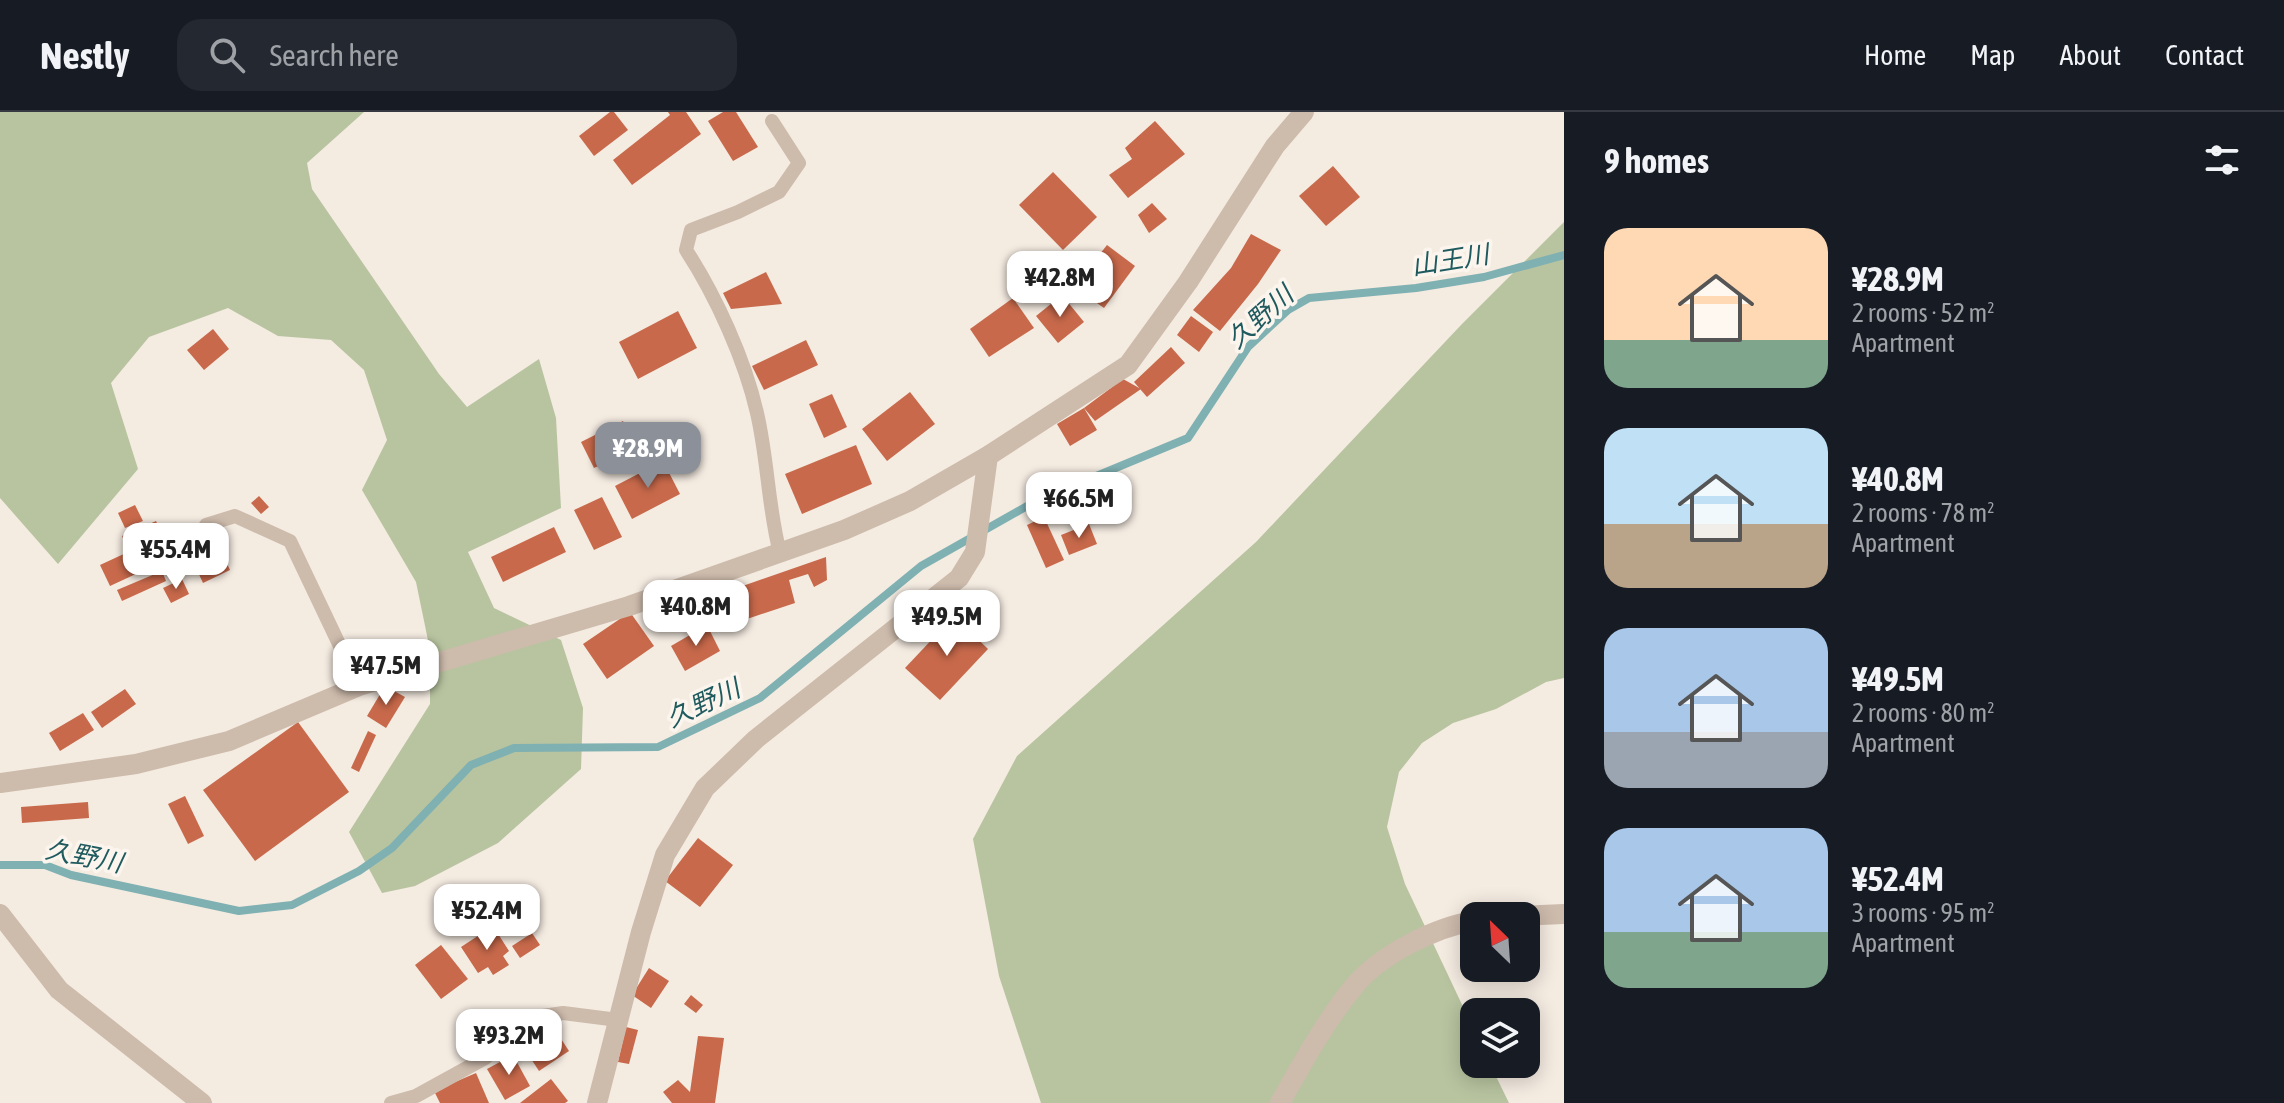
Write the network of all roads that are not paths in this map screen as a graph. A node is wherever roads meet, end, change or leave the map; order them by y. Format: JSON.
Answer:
{"nodes":[{"id":1,"x":1304,"y":112,"type":"edge"},
{"id":2,"x":772,"y":121,"type":"dead end"},
{"id":3,"x":988,"y":456,"type":"junction"},
{"id":4,"x":206,"y":525,"type":"dead end"},
{"id":5,"x":780,"y":553,"type":"junction"},
{"id":6,"x":359,"y":686,"type":"junction"},
{"id":7,"x":0,"y":783,"type":"edge"},
{"id":8,"x":0,"y":914,"type":"edge"},
{"id":9,"x":1564,"y":914,"type":"edge"},
{"id":10,"x":1540,"y":915,"type":"edge"},
{"id":11,"x":1460,"y":925,"type":"edge"},
{"id":12,"x":618,"y":1020,"type":"junction"},
{"id":13,"x":202,"y":1103,"type":"edge"},
{"id":14,"x":391,"y":1103,"type":"edge"},
{"id":15,"x":597,"y":1103,"type":"edge"},
{"id":16,"x":1280,"y":1103,"type":"edge"}],
"edges":[{"from":1,"to":3,"type":"street"},
{"from":2,"to":5,"type":"lane"},
{"from":3,"to":5,"type":"street"},
{"from":3,"to":12,"type":"street"},
{"from":4,"to":6,"type":"lane"},
{"from":5,"to":6,"type":"street"},
{"from":6,"to":7,"type":"street"},
{"from":8,"to":13,"type":"street"},
{"from":9,"to":10,"type":"street"},
{"from":11,"to":16,"type":"street"},
{"from":12,"to":14,"type":"lane"},
{"from":12,"to":15,"type":"street"}]}
